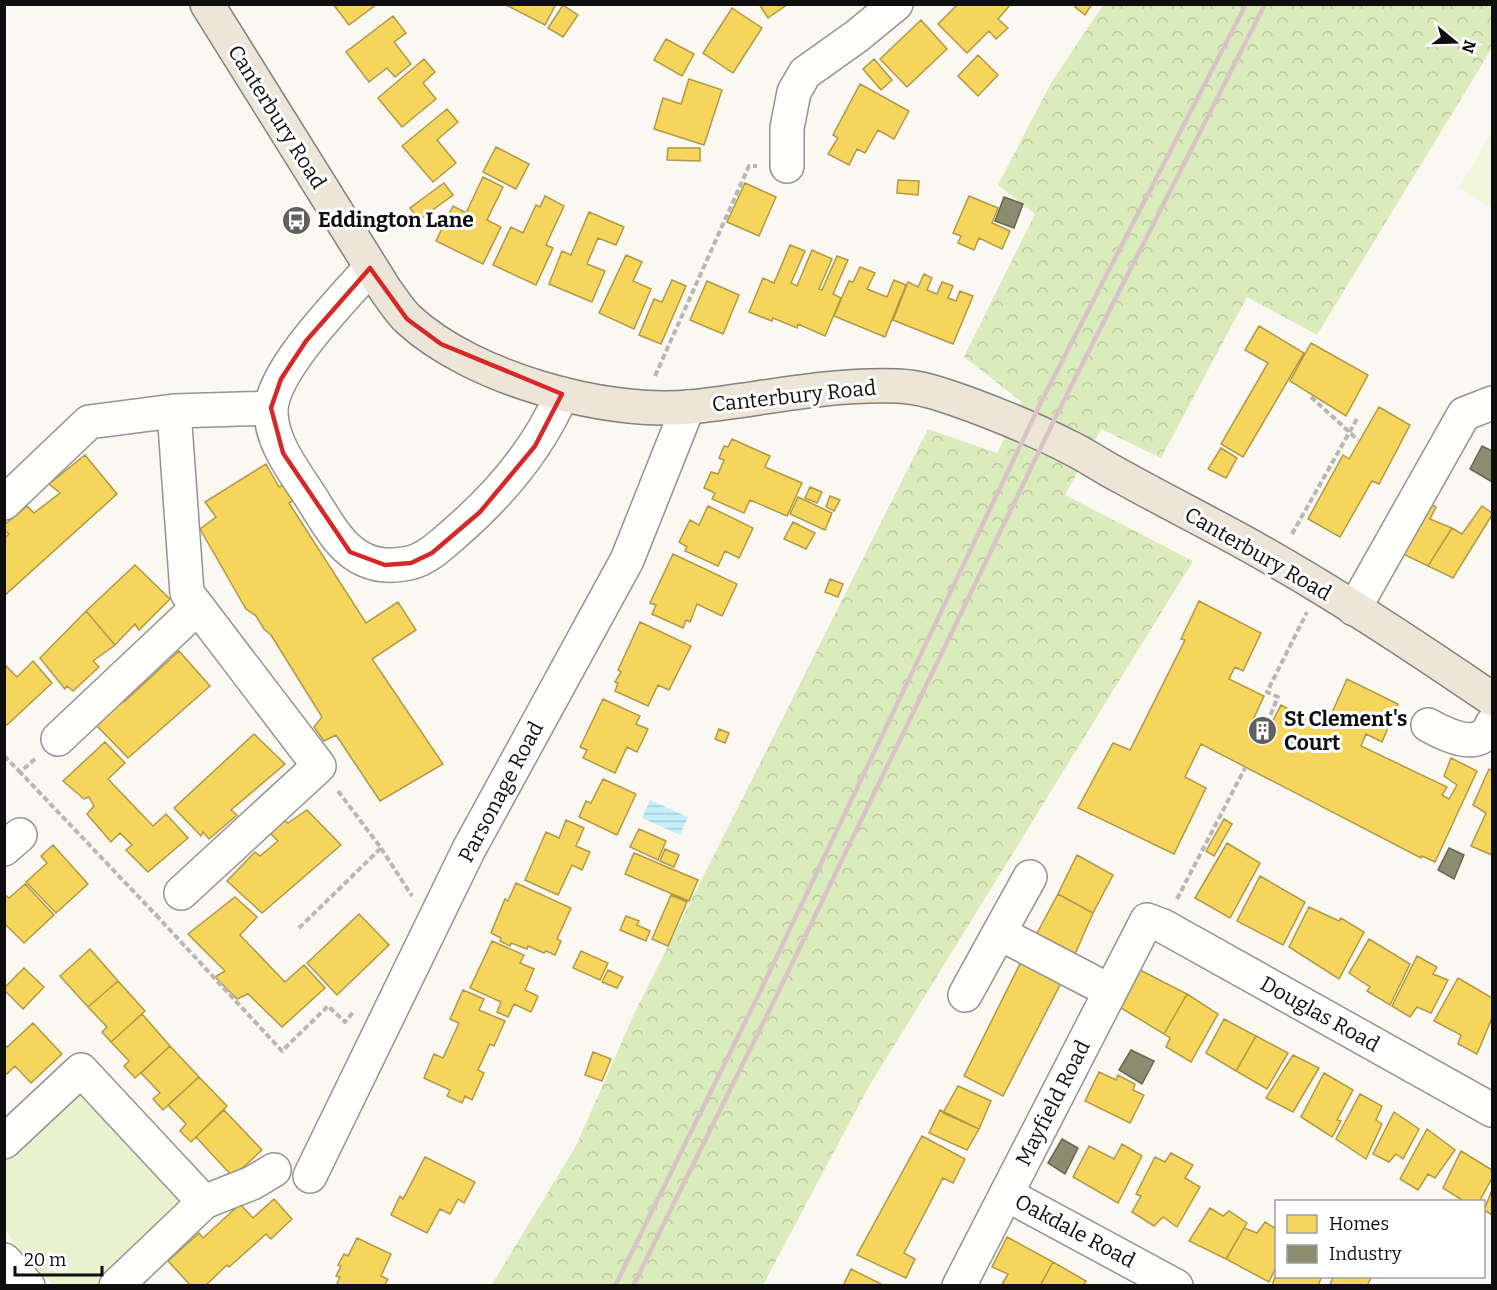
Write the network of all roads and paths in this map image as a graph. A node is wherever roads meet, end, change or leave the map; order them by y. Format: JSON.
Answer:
{"nodes":[{"id":1,"x":207,"y":4,"type":"edge"},
{"id":2,"x":896,"y":4,"type":"edge"},
{"id":3,"x":788,"y":166,"type":"joint"},
{"id":4,"x":370,"y":268,"type":"junction"},
{"id":5,"x":562,"y":394,"type":"junction"},
{"id":6,"x":1311,"y":397,"type":"dead end"},
{"id":7,"x":1492,"y":403,"type":"edge"},
{"id":8,"x":641,"y":407,"type":"junction"},
{"id":9,"x":688,"y":407,"type":"junction"},
{"id":10,"x":271,"y":408,"type":"junction"},
{"id":11,"x":174,"y":411,"type":"junction"},
{"id":12,"x":1358,"y":417,"type":"dead end"},
{"id":13,"x":1349,"y":432,"type":"junction"},
{"id":14,"x":1358,"y":440,"type":"dead end"},
{"id":15,"x":4,"y":503,"type":"edge"},
{"id":16,"x":1276,"y":560,"type":"junction"},
{"id":17,"x":1320,"y":588,"type":"junction"},
{"id":18,"x":197,"y":608,"type":"junction"},
{"id":19,"x":1354,"y":609,"type":"junction"},
{"id":20,"x":1492,"y":699,"type":"edge"},
{"id":21,"x":1267,"y":723,"type":"dead end"},
{"id":22,"x":1492,"y":724,"type":"edge"},
{"id":23,"x":1428,"y":725,"type":"dead end"},
{"id":24,"x":58,"y":739,"type":"joint"},
{"id":25,"x":4,"y":756,"type":"edge"},
{"id":26,"x":319,"y":766,"type":"junction"},
{"id":27,"x":1245,"y":768,"type":"dead end"},
{"id":28,"x":20,"y":772,"type":"junction"},
{"id":29,"x":381,"y":848,"type":"junction"},
{"id":30,"x":1030,"y":877,"type":"dead end"},
{"id":31,"x":181,"y":893,"type":"joint"},
{"id":32,"x":413,"y":897,"type":"dead end"},
{"id":33,"x":156,"y":915,"type":"junction"},
{"id":34,"x":1155,"y":923,"type":"junction"},
{"id":35,"x":299,"y":928,"type":"dead end"},
{"id":36,"x":999,"y":933,"type":"junction"},
{"id":37,"x":1110,"y":991,"type":"junction"},
{"id":38,"x":965,"y":995,"type":"dead end"},
{"id":39,"x":358,"y":1005,"type":"dead end"},
{"id":40,"x":1492,"y":1110,"type":"edge"},
{"id":41,"x":22,"y":1127,"type":"edge"},
{"id":42,"x":274,"y":1170,"type":"dead end"},
{"id":43,"x":309,"y":1176,"type":"dead end"},
{"id":44,"x":1006,"y":1194,"type":"junction"},
{"id":45,"x":204,"y":1202,"type":"junction"},
{"id":46,"x":116,"y":1286,"type":"edge"},
{"id":47,"x":959,"y":1286,"type":"edge"},
{"id":48,"x":1176,"y":1286,"type":"edge"}],
"edges":[{"from":1,"to":4,"type":"main road","name":"Canterbury Road"},
{"from":2,"to":3,"type":"street"},
{"from":3,"to":8,"type":"path"},
{"from":4,"to":5,"type":"main road","name":"Canterbury Road"},
{"from":4,"to":10,"type":"street"},
{"from":5,"to":8,"type":"main road","name":"Canterbury Road"},
{"from":5,"to":10,"type":"street"},
{"from":6,"to":13,"type":"path"},
{"from":7,"to":19,"type":"street"},
{"from":8,"to":9,"type":"main road","name":"Canterbury Road"},
{"from":9,"to":16,"type":"main road","name":"Canterbury Road"},
{"from":9,"to":43,"type":"street","name":"Parsonage Road"},
{"from":10,"to":11,"type":"street"},
{"from":11,"to":15,"type":"street"},
{"from":11,"to":18,"type":"street"},
{"from":12,"to":13,"type":"path"},
{"from":13,"to":14,"type":"path"},
{"from":13,"to":16,"type":"path"},
{"from":16,"to":17,"type":"main road","name":"Canterbury Road"},
{"from":17,"to":19,"type":"main road","name":"Canterbury Road"},
{"from":17,"to":21,"type":"path"},
{"from":18,"to":24,"type":"street"},
{"from":18,"to":26,"type":"street"},
{"from":19,"to":20,"type":"main road","name":"Canterbury Road"},
{"from":22,"to":23,"type":"street"},
{"from":24,"to":28,"type":"path"},
{"from":25,"to":28,"type":"path"},
{"from":26,"to":29,"type":"path"},
{"from":26,"to":31,"type":"street"},
{"from":27,"to":34,"type":"path"},
{"from":28,"to":33,"type":"path"},
{"from":29,"to":32,"type":"path"},
{"from":29,"to":35,"type":"path"},
{"from":30,"to":36,"type":"street"},
{"from":31,"to":33,"type":"path"},
{"from":33,"to":39,"type":"path"},
{"from":34,"to":37,"type":"street","name":"Mayfield Road"},
{"from":34,"to":40,"type":"street","name":"Douglas Road"},
{"from":36,"to":37,"type":"street"},
{"from":36,"to":38,"type":"street"},
{"from":37,"to":44,"type":"street","name":"Mayfield Road"},
{"from":41,"to":45,"type":"street"},
{"from":42,"to":45,"type":"street"},
{"from":44,"to":47,"type":"street","name":"Mayfield Road"},
{"from":44,"to":48,"type":"street","name":"Oakdale Road"},
{"from":45,"to":46,"type":"street"}]}
